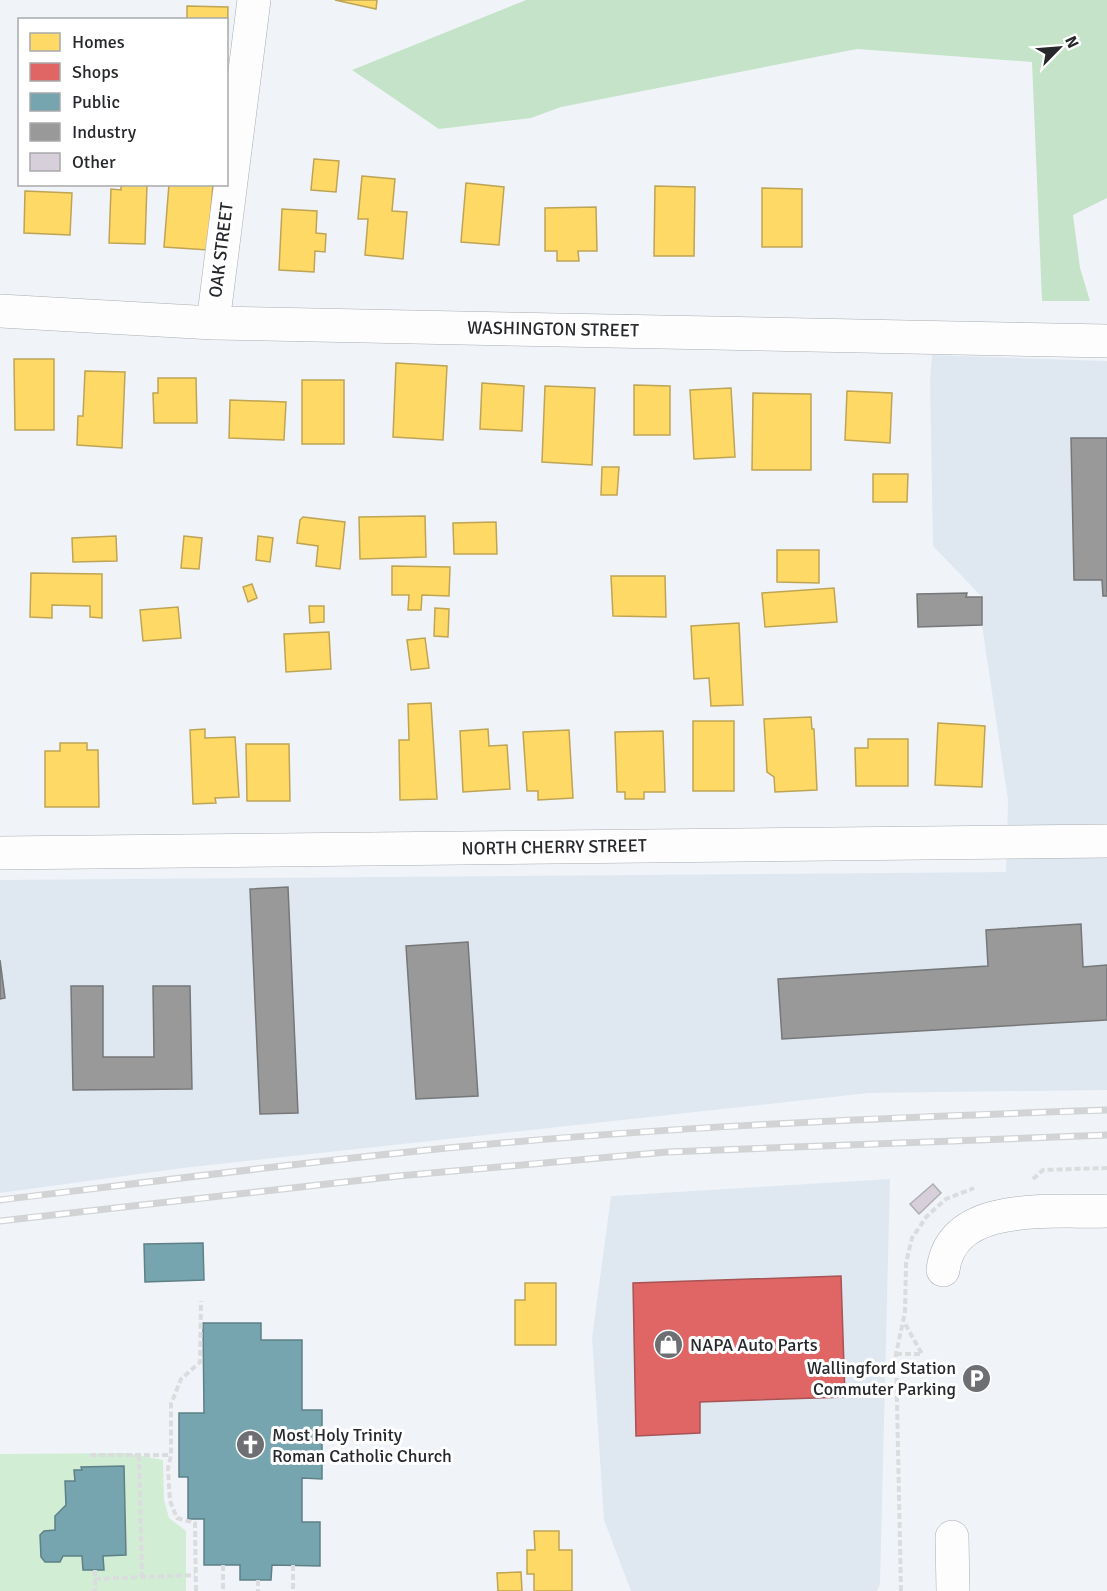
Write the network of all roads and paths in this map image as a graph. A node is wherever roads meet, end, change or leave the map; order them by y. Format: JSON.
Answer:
{"nodes":[{"id":1,"x":254,"y":0,"type":"edge"},
{"id":2,"x":0,"y":311,"type":"edge"},
{"id":3,"x":213,"y":322,"type":"junction"},
{"id":4,"x":1107,"y":341,"type":"edge"},
{"id":5,"x":1107,"y":841,"type":"edge"},
{"id":6,"x":0,"y":853,"type":"edge"},
{"id":7,"x":1107,"y":1168,"type":"edge"},
{"id":8,"x":1027,"y":1184,"type":"dead end"},
{"id":9,"x":976,"y":1187,"type":"dead end"},
{"id":10,"x":1107,"y":1211,"type":"edge"},
{"id":11,"x":943,"y":1270,"type":"dead end"},
{"id":12,"x":201,"y":1301,"type":"dead end"},
{"id":13,"x":904,"y":1321,"type":"junction"},
{"id":14,"x":896,"y":1354,"type":"junction"},
{"id":15,"x":90,"y":1455,"type":"dead end"},
{"id":16,"x":139,"y":1455,"type":"junction"},
{"id":17,"x":171,"y":1455,"type":"junction"},
{"id":18,"x":952,"y":1537,"type":"dead end"},
{"id":19,"x":223,"y":1565,"type":"dead end"},
{"id":20,"x":293,"y":1565,"type":"dead end"},
{"id":21,"x":95,"y":1570,"type":"dead end"},
{"id":22,"x":195,"y":1575,"type":"junction"},
{"id":23,"x":142,"y":1576,"type":"junction"},
{"id":24,"x":95,"y":1579,"type":"junction"},
{"id":25,"x":258,"y":1580,"type":"dead end"},
{"id":26,"x":95,"y":1591,"type":"edge"},
{"id":27,"x":196,"y":1591,"type":"edge"},
{"id":28,"x":223,"y":1591,"type":"edge"},
{"id":29,"x":258,"y":1591,"type":"edge"},
{"id":30,"x":293,"y":1591,"type":"edge"},
{"id":31,"x":901,"y":1591,"type":"edge"},
{"id":32,"x":953,"y":1591,"type":"edge"}],
"edges":[{"from":1,"to":3,"type":"street","name":"OAK STREET"},
{"from":2,"to":3,"type":"street","name":"WASHINGTON STREET"},
{"from":3,"to":4,"type":"street","name":"WASHINGTON STREET"},
{"from":5,"to":6,"type":"street","name":"NORTH CHERRY STREET"},
{"from":7,"to":8,"type":"path"},
{"from":9,"to":13,"type":"path"},
{"from":10,"to":11,"type":"street"},
{"from":12,"to":17,"type":"path"},
{"from":13,"to":14,"type":"path"},
{"from":13,"to":14,"type":"path"},
{"from":14,"to":31,"type":"path"},
{"from":15,"to":16,"type":"path"},
{"from":16,"to":17,"type":"path"},
{"from":16,"to":23,"type":"path"},
{"from":17,"to":22,"type":"path"},
{"from":18,"to":32,"type":"street"},
{"from":19,"to":28,"type":"path"},
{"from":20,"to":30,"type":"path"},
{"from":21,"to":24,"type":"path"},
{"from":22,"to":23,"type":"path"},
{"from":22,"to":27,"type":"path"},
{"from":23,"to":24,"type":"path"},
{"from":24,"to":26,"type":"path"},
{"from":25,"to":29,"type":"path"}]}
